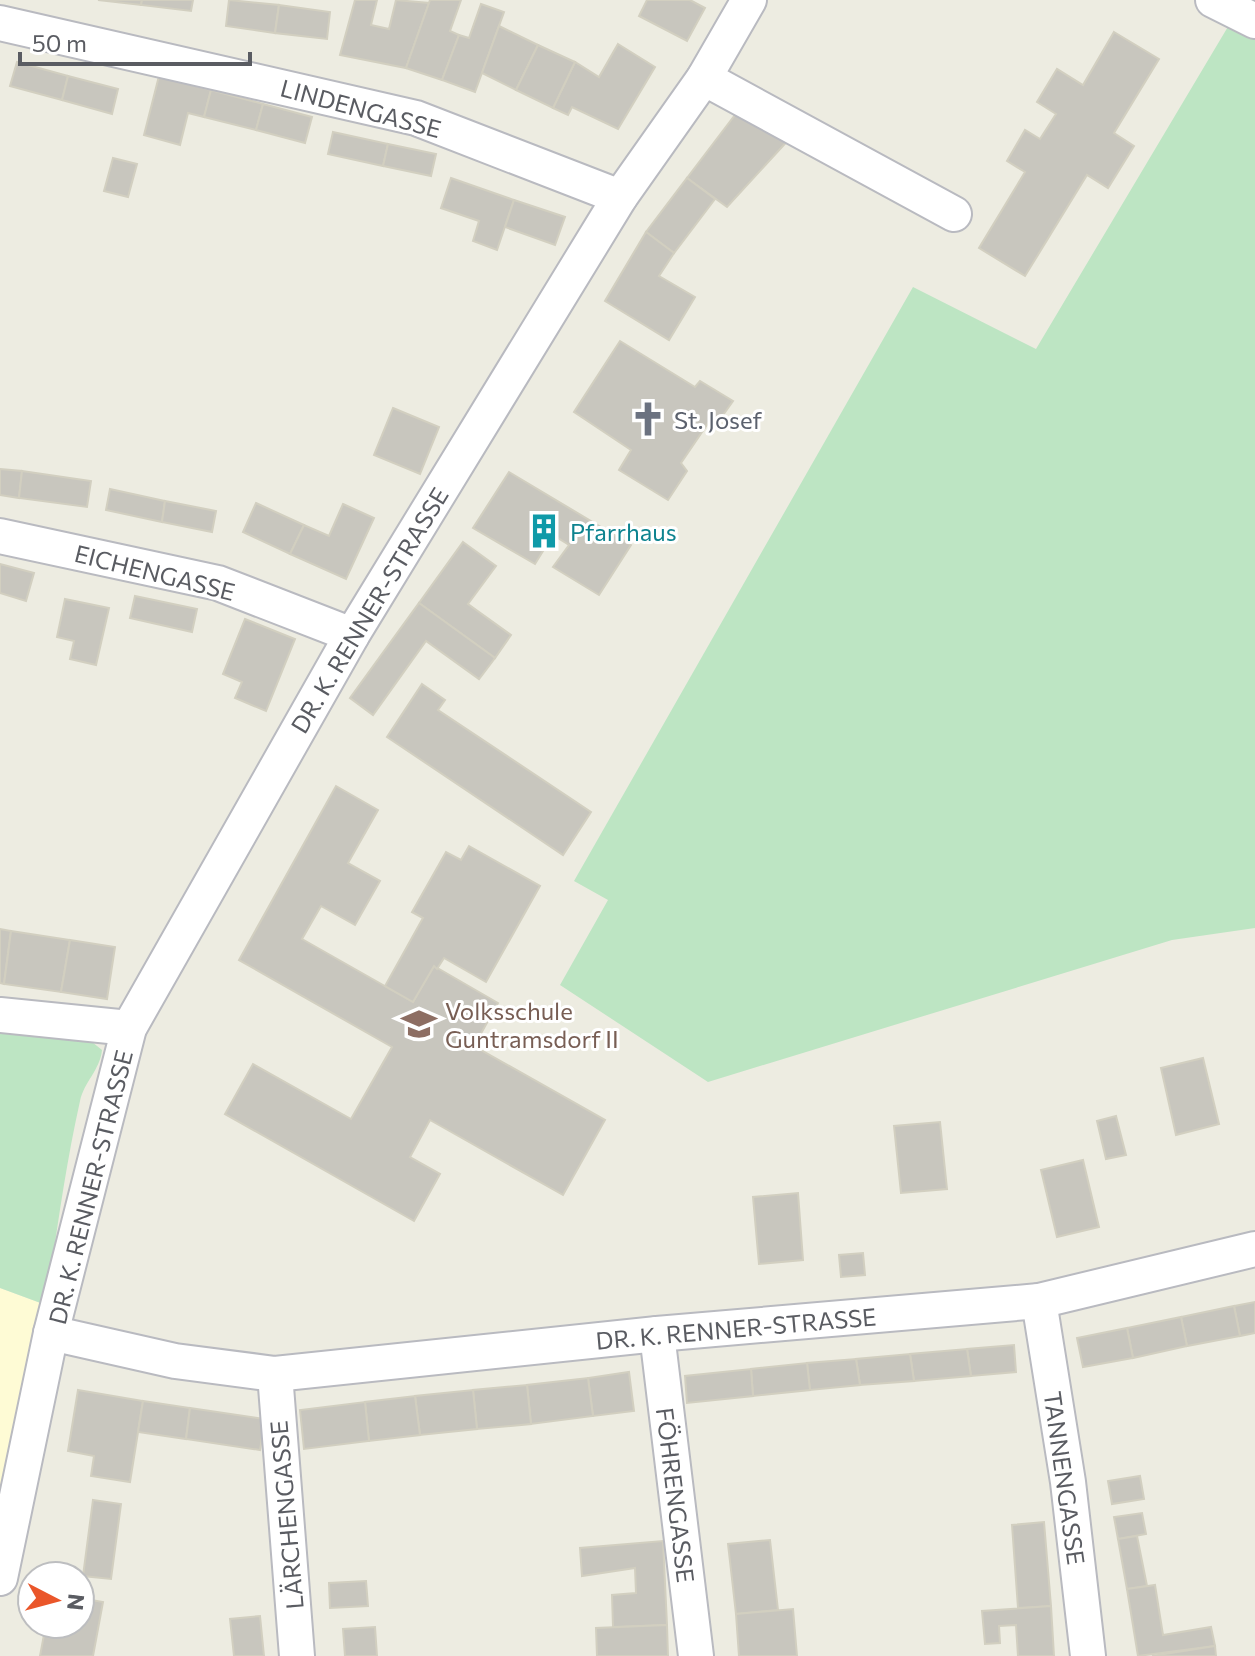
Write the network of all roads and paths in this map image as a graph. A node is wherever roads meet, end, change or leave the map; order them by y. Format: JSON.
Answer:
{"nodes":[{"id":1,"x":749,"y":0,"type":"edge"},
{"id":2,"x":1213,"y":0,"type":"edge"},
{"id":3,"x":1255,"y":21,"type":"edge"},
{"id":4,"x":0,"y":23,"type":"edge"},
{"id":5,"x":704,"y":78,"type":"junction"},
{"id":6,"x":620,"y":197,"type":"junction"},
{"id":7,"x":954,"y":214,"type":"dead end"},
{"id":8,"x":0,"y":536,"type":"edge"},
{"id":9,"x":352,"y":635,"type":"junction"},
{"id":10,"x":0,"y":1015,"type":"edge"},
{"id":11,"x":129,"y":1028,"type":"junction"},
{"id":12,"x":1255,"y":1249,"type":"edge"},
{"id":13,"x":1039,"y":1301,"type":"junction"},
{"id":14,"x":51,"y":1333,"type":"junction"},
{"id":15,"x":657,"y":1334,"type":"junction"},
{"id":16,"x":275,"y":1374,"type":"junction"},
{"id":17,"x":0,"y":1578,"type":"edge"},
{"id":18,"x":297,"y":1656,"type":"edge"},
{"id":19,"x":696,"y":1656,"type":"edge"},
{"id":20,"x":1088,"y":1656,"type":"edge"}],
"edges":[{"from":1,"to":5,"type":"street","name":"DR. K. RENNER-STRASSE"},
{"from":2,"to":3,"type":"street"},
{"from":4,"to":6,"type":"street","name":"LINDENGASSE"},
{"from":5,"to":6,"type":"street","name":"DR. K. RENNER-STRASSE"},
{"from":5,"to":7,"type":"street"},
{"from":6,"to":9,"type":"street","name":"DR. K. RENNER-STRASSE"},
{"from":8,"to":9,"type":"street","name":"EICHENGASSE"},
{"from":9,"to":11,"type":"street","name":"DR. K. RENNER-STRASSE"},
{"from":10,"to":11,"type":"street"},
{"from":11,"to":14,"type":"street","name":"DR. K. RENNER-STRASSE"},
{"from":12,"to":13,"type":"street","name":"DR. K. RENNER-STRASSE"},
{"from":13,"to":15,"type":"street","name":"DR. K. RENNER-STRASSE"},
{"from":13,"to":20,"type":"street","name":"TANNENGASSE"},
{"from":14,"to":16,"type":"street","name":"DR. K. RENNER-STRASSE"},
{"from":14,"to":17,"type":"street"},
{"from":15,"to":16,"type":"street","name":"DR. K. RENNER-STRASSE"},
{"from":15,"to":19,"type":"street","name":"FÖHRENGASSE"},
{"from":16,"to":18,"type":"street","name":"LÄRCHENGASSE"}]}
